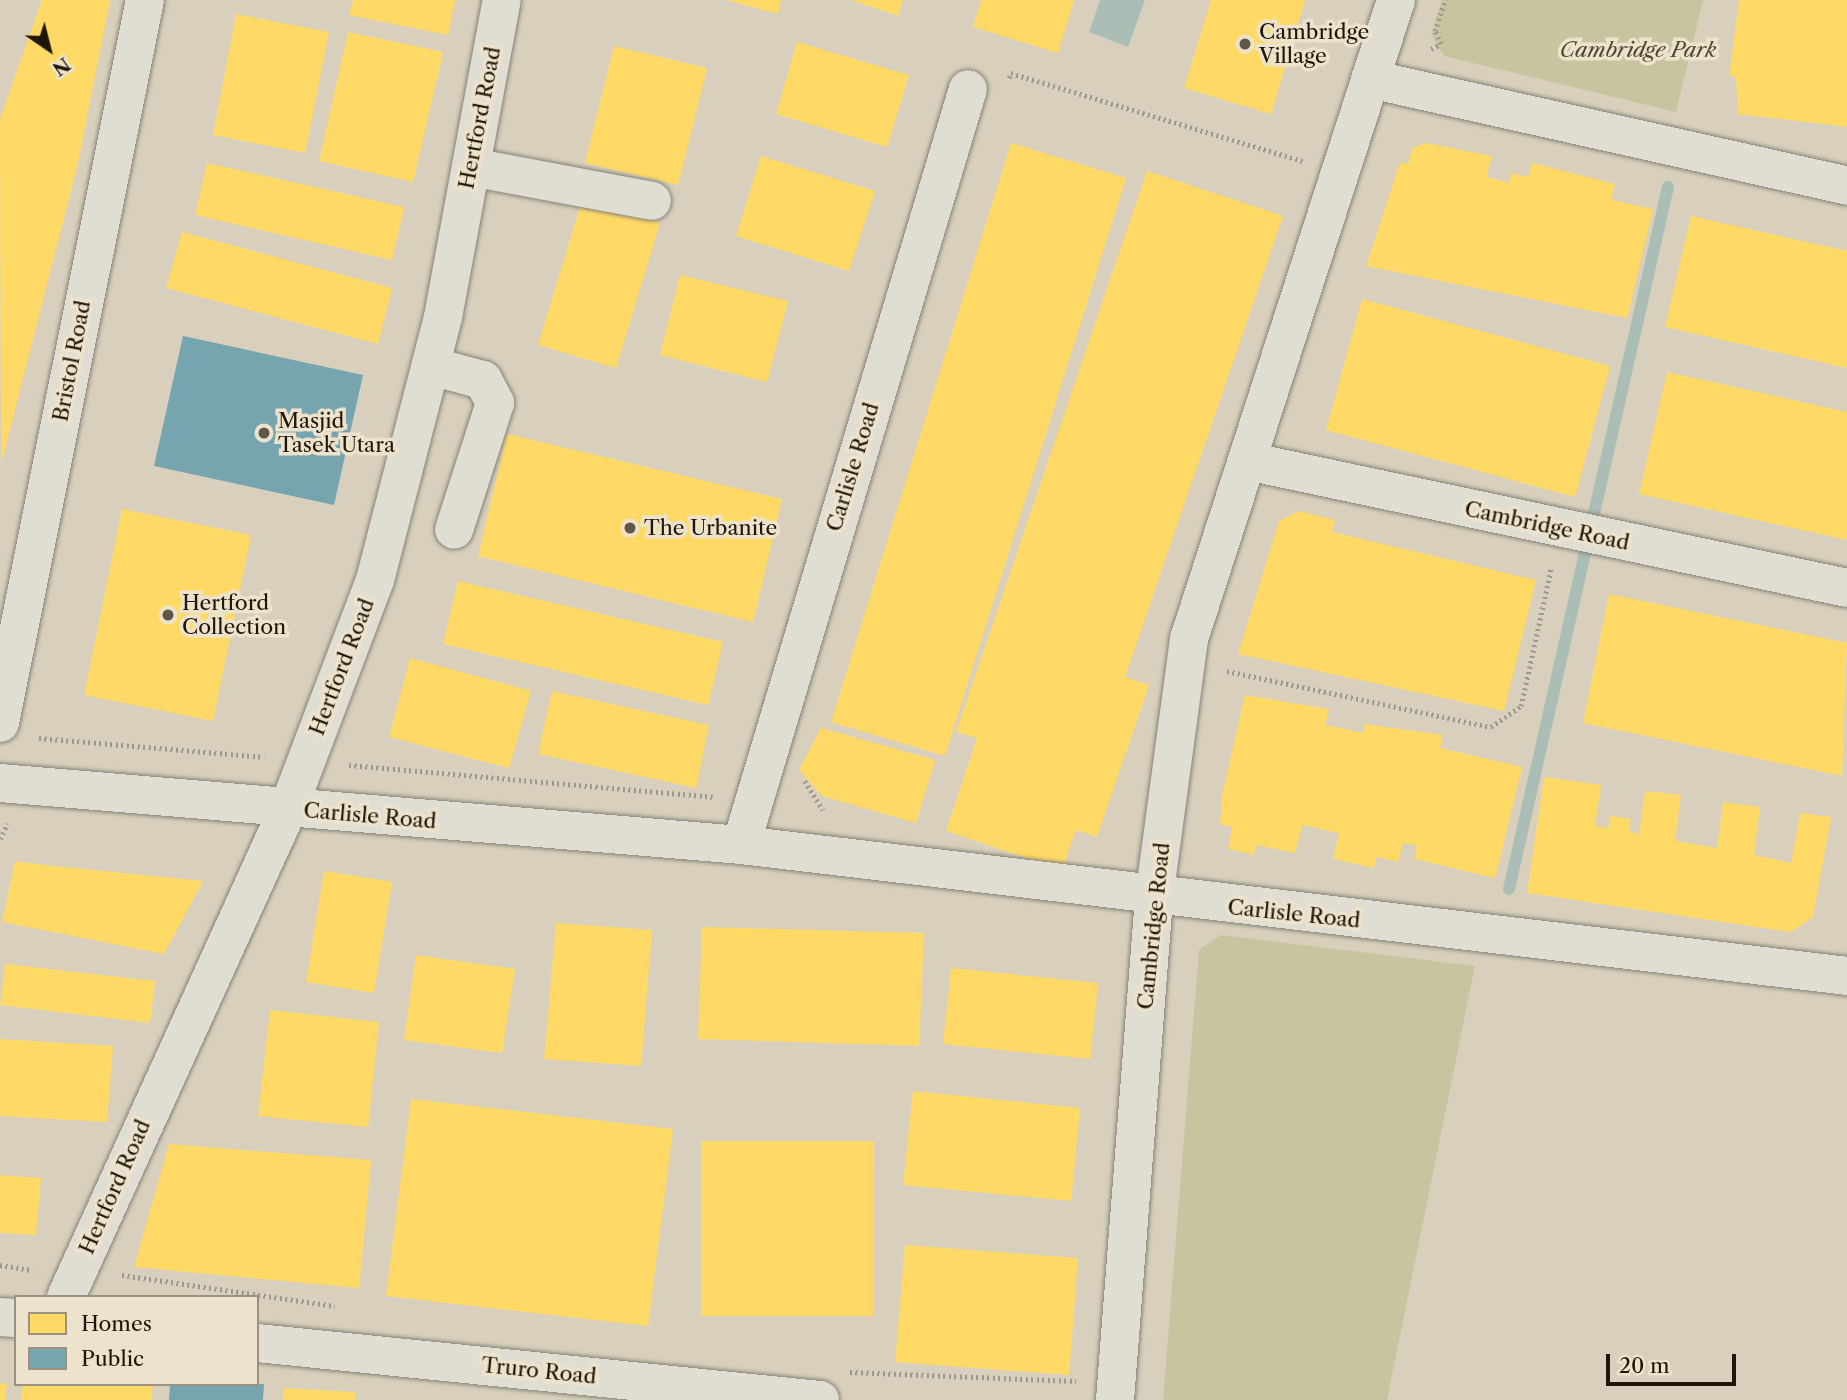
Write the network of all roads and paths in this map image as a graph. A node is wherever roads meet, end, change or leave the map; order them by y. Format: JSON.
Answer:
{"nodes":[{"id":1,"x":145,"y":0,"type":"edge"},
{"id":2,"x":502,"y":0,"type":"edge"},
{"id":3,"x":1396,"y":0,"type":"edge"},
{"id":4,"x":1445,"y":0,"type":"edge"},
{"id":5,"x":1370,"y":79,"type":"junction"},
{"id":6,"x":1008,"y":84,"type":"dead end"},
{"id":7,"x":968,"y":89,"type":"dead end"},
{"id":8,"x":1410,"y":89,"type":"junction"},
{"id":9,"x":471,"y":167,"type":"junction"},
{"id":10,"x":1340,"y":171,"type":"junction"},
{"id":11,"x":1847,"y":186,"type":"edge"},
{"id":12,"x":652,"y":201,"type":"dead end"},
{"id":13,"x":430,"y":366,"type":"junction"},
{"id":14,"x":1247,"y":461,"type":"junction"},
{"id":15,"x":1560,"y":529,"type":"junction"},
{"id":16,"x":454,"y":530,"type":"dead end"},
{"id":17,"x":1847,"y":588,"type":"edge"},
{"id":18,"x":1215,"y":668,"type":"dead end"},
{"id":19,"x":0,"y":723,"type":"edge"},
{"id":20,"x":0,"y":783,"type":"edge"},
{"id":21,"x":288,"y":809,"type":"junction"},
{"id":22,"x":741,"y":845,"type":"junction"},
{"id":23,"x":1154,"y":898,"type":"junction"},
{"id":24,"x":1847,"y":976,"type":"edge"},
{"id":25,"x":67,"y":1295,"type":"edge"},
{"id":26,"x":259,"y":1343,"type":"edge"},
{"id":27,"x":820,"y":1400,"type":"edge"},
{"id":28,"x":1115,"y":1400,"type":"edge"}],
"edges":[{"from":1,"to":19,"type":"street","name":"Bristol Road"},
{"from":2,"to":9,"type":"street","name":"Hertford Road"},
{"from":3,"to":5,"type":"street","name":"Cambridge Road"},
{"from":4,"to":8,"type":"path"},
{"from":5,"to":8,"type":"street"},
{"from":5,"to":10,"type":"street","name":"Cambridge Road"},
{"from":6,"to":10,"type":"path"},
{"from":7,"to":22,"type":"street","name":"Carlisle Road"},
{"from":8,"to":11,"type":"street"},
{"from":9,"to":12,"type":"street"},
{"from":9,"to":13,"type":"street","name":"Hertford Road"},
{"from":10,"to":14,"type":"street","name":"Cambridge Road"},
{"from":13,"to":16,"type":"street"},
{"from":13,"to":21,"type":"street","name":"Hertford Road"},
{"from":14,"to":15,"type":"street","name":"Cambridge Road"},
{"from":14,"to":23,"type":"street","name":"Cambridge Road"},
{"from":15,"to":17,"type":"street","name":"Cambridge Road"},
{"from":15,"to":18,"type":"path"},
{"from":20,"to":21,"type":"street","name":"Carlisle Road"},
{"from":21,"to":22,"type":"street","name":"Carlisle Road"},
{"from":21,"to":25,"type":"street","name":"Hertford Road"},
{"from":22,"to":23,"type":"street","name":"Carlisle Road"},
{"from":23,"to":24,"type":"street","name":"Carlisle Road"},
{"from":23,"to":28,"type":"street","name":"Cambridge Road"},
{"from":26,"to":27,"type":"street","name":"Truro Road"}]}
